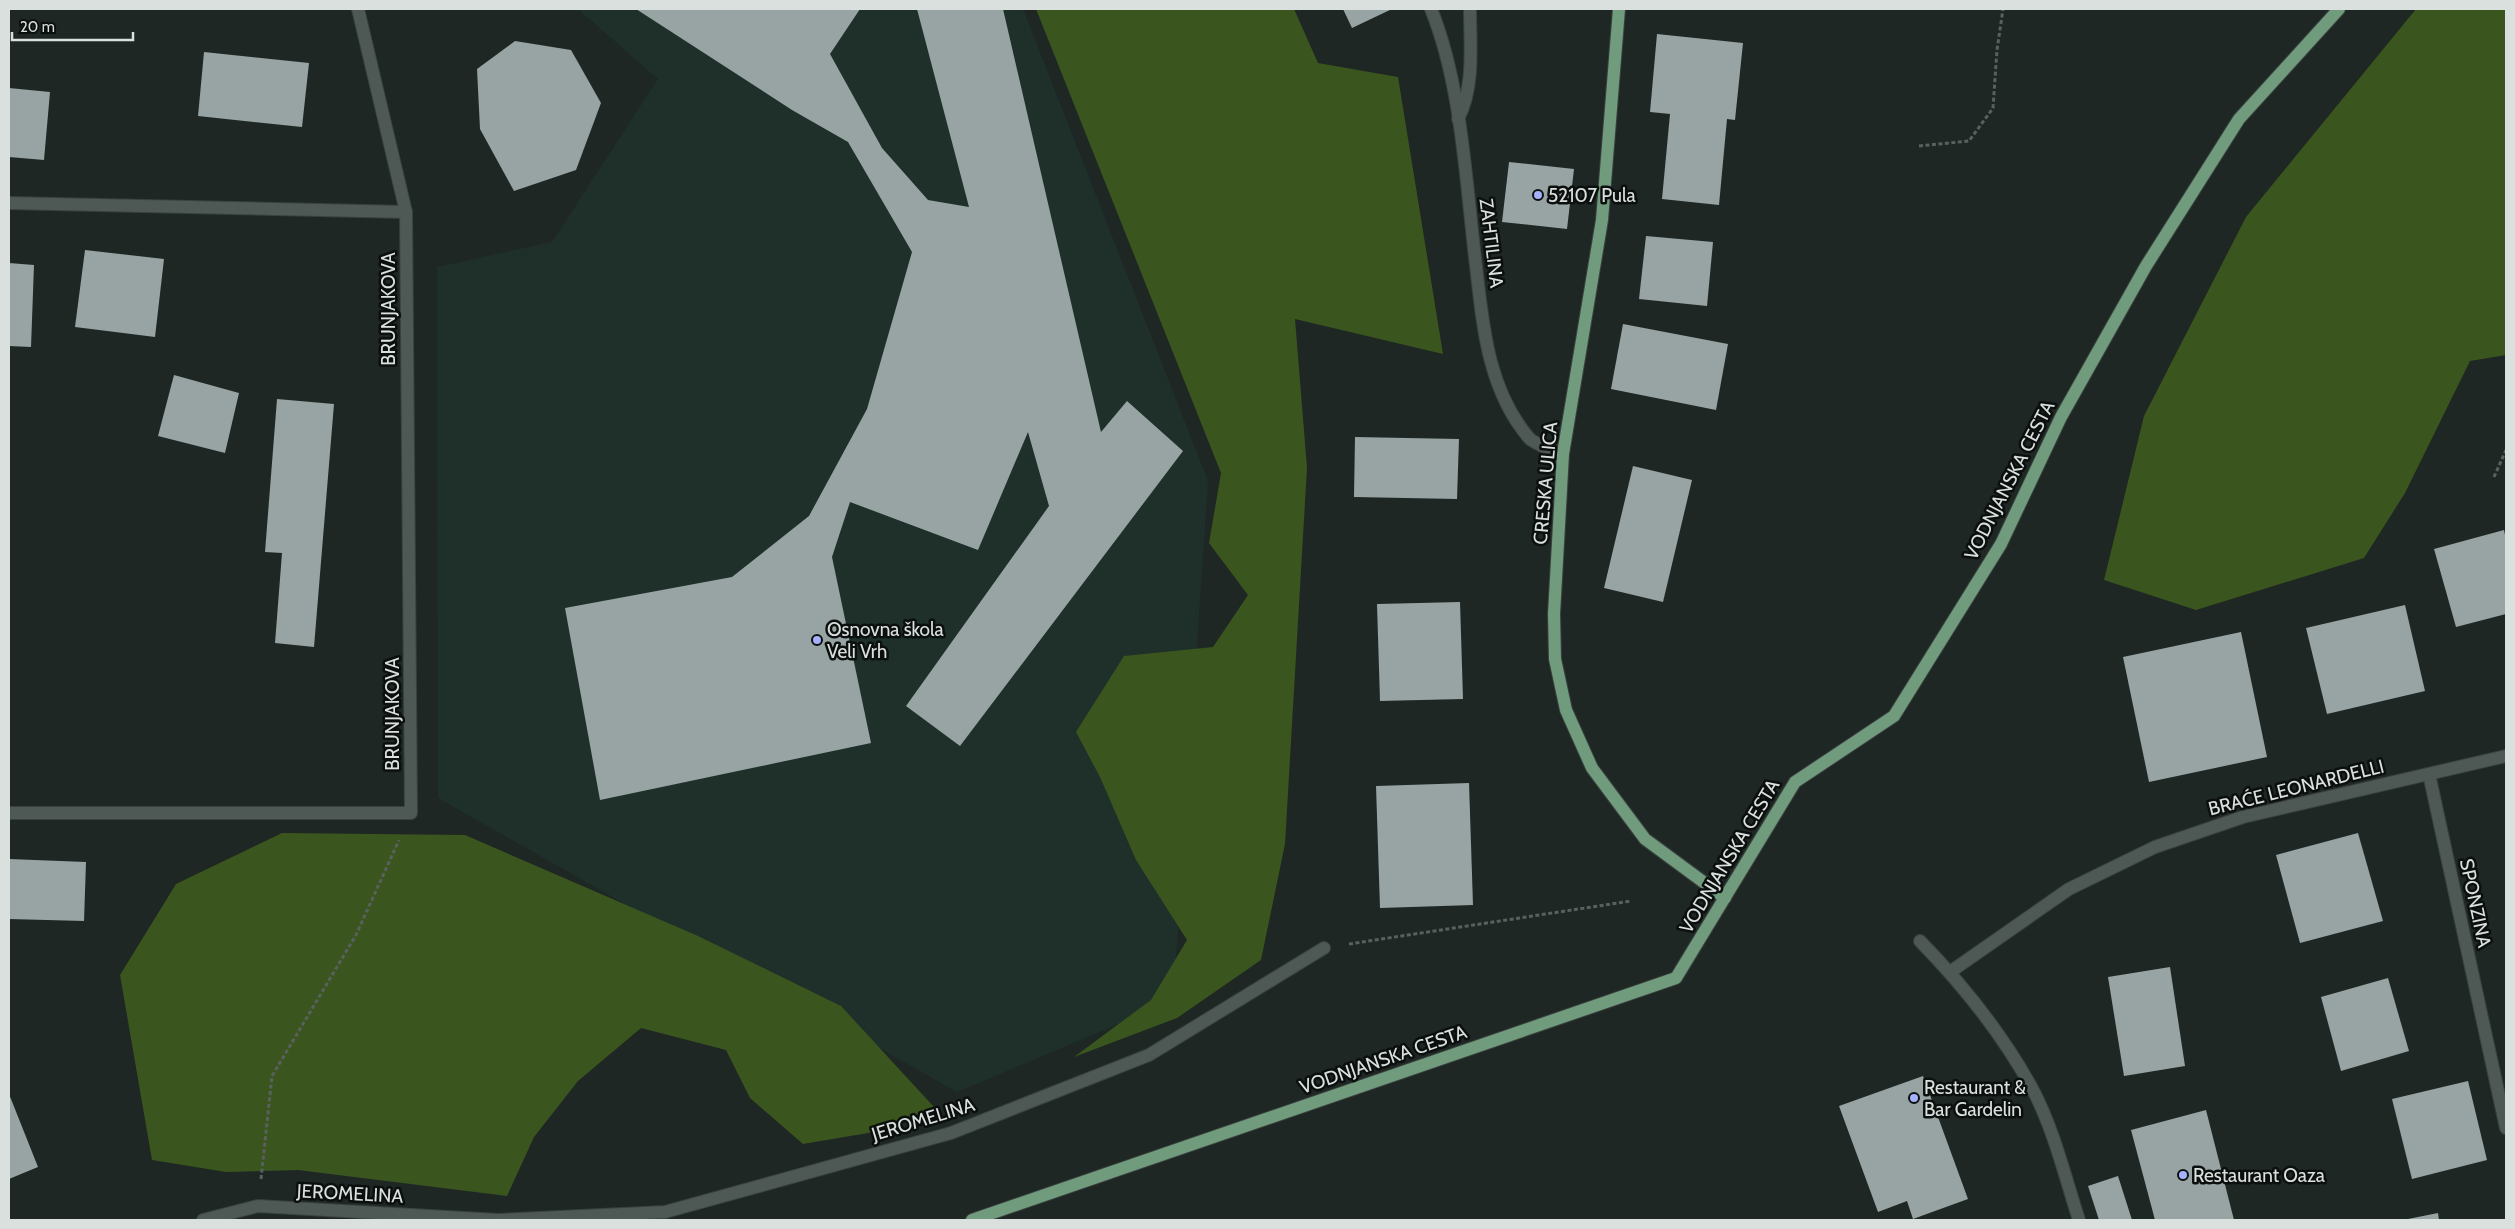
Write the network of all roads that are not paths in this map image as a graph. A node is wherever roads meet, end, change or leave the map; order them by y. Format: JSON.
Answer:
{"nodes":[{"id":1,"x":358,"y":9,"type":"edge"},
{"id":2,"x":1432,"y":9,"type":"edge"},
{"id":3,"x":1470,"y":9,"type":"edge"},
{"id":4,"x":1619,"y":9,"type":"edge"},
{"id":5,"x":2339,"y":9,"type":"edge"},
{"id":6,"x":1458,"y":118,"type":"junction"},
{"id":7,"x":9,"y":203,"type":"edge"},
{"id":8,"x":406,"y":212,"type":"junction"},
{"id":9,"x":1563,"y":454,"type":"junction"},
{"id":10,"x":2506,"y":756,"type":"edge"},
{"id":11,"x":2429,"y":774,"type":"junction"},
{"id":12,"x":9,"y":813,"type":"edge"},
{"id":13,"x":1725,"y":898,"type":"junction"},
{"id":14,"x":1920,"y":941,"type":"dead end"},
{"id":15,"x":1324,"y":948,"type":"road end"},
{"id":16,"x":1950,"y":972,"type":"junction"},
{"id":17,"x":2506,"y":1128,"type":"edge"},
{"id":18,"x":202,"y":1220,"type":"edge"},
{"id":19,"x":499,"y":1220,"type":"edge"},
{"id":20,"x":972,"y":1220,"type":"edge"},
{"id":21,"x":2079,"y":1220,"type":"edge"}],
"edges":[{"from":1,"to":8,"type":"street","name":"BRUNJAKOVA"},
{"from":2,"to":6,"type":"street","name":"ZAHTILINA"},
{"from":3,"to":6,"type":"street"},
{"from":4,"to":9,"type":"main road","name":"CRESKA ULICA"},
{"from":5,"to":13,"type":"main road","name":"VODNJANSKA CESTA"},
{"from":6,"to":9,"type":"street","name":"ZAHTILINA"},
{"from":7,"to":8,"type":"street"},
{"from":8,"to":12,"type":"street","name":"BRUNJAKOVA"},
{"from":9,"to":13,"type":"main road","name":"CRESKA ULICA"},
{"from":10,"to":11,"type":"street","name":"BRAĆE LEONARDELLI"},
{"from":11,"to":16,"type":"street","name":"BRAĆE LEONARDELLI"},
{"from":11,"to":17,"type":"street","name":"SPONZINA"},
{"from":13,"to":20,"type":"main road","name":"VODNJANSKA CESTA"},
{"from":14,"to":16,"type":"street"},
{"from":15,"to":19,"type":"street","name":"JEROMELINA"},
{"from":16,"to":21,"type":"street"},
{"from":18,"to":19,"type":"street","name":"JEROMELINA"}]}
